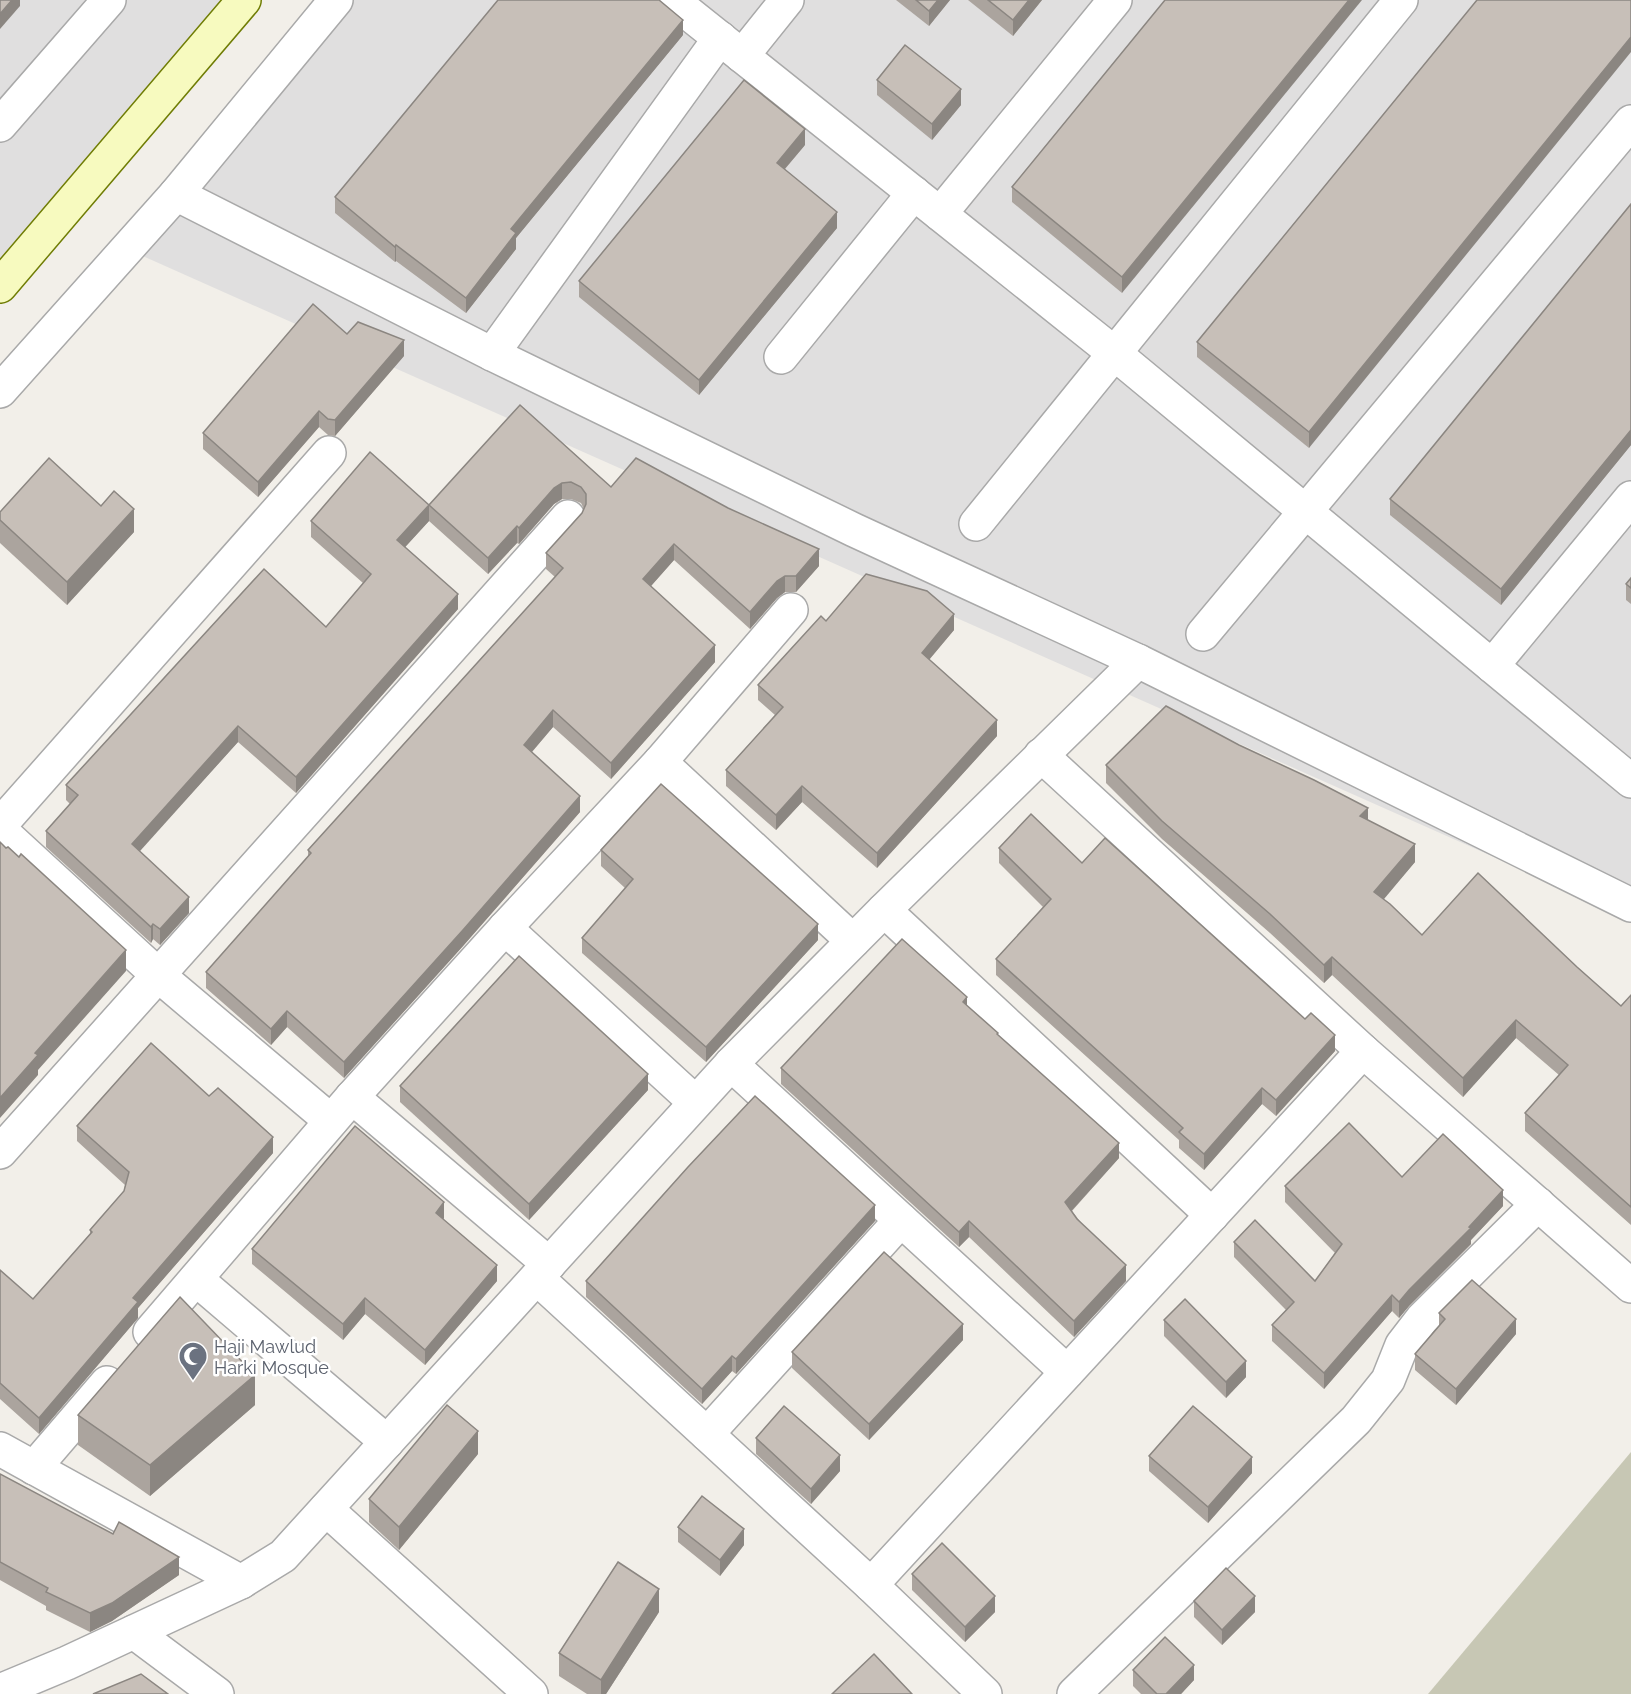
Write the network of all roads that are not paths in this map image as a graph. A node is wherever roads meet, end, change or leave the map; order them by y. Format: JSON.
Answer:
{"nodes":[{"id":1,"x":244,"y":0,"type":"edge"},
{"id":2,"x":336,"y":0,"type":"edge"},
{"id":3,"x":672,"y":0,"type":"edge"},
{"id":4,"x":787,"y":0,"type":"edge"},
{"id":5,"x":1115,"y":0,"type":"edge"},
{"id":6,"x":1401,"y":0,"type":"edge"},
{"id":7,"x":91,"y":6,"type":"edge"},
{"id":8,"x":731,"y":47,"type":"junction"},
{"id":9,"x":1631,"y":122,"type":"edge"},
{"id":10,"x":0,"y":125,"type":"edge"},
{"id":11,"x":914,"y":193,"type":"junction"},
{"id":12,"x":176,"y":194,"type":"junction"},
{"id":13,"x":940,"y":214,"type":"junction"},
{"id":14,"x":0,"y":286,"type":"edge"},
{"id":15,"x":1114,"y":353,"type":"junction"},
{"id":16,"x":492,"y":354,"type":"junction"},
{"id":17,"x":781,"y":357,"type":"dead end"},
{"id":18,"x":0,"y":391,"type":"edge"},
{"id":19,"x":329,"y":453,"type":"dead end"},
{"id":20,"x":1631,"y":498,"type":"edge"},
{"id":21,"x":1306,"y":512,"type":"junction"},
{"id":22,"x":568,"y":517,"type":"dead end"},
{"id":23,"x":976,"y":524,"type":"dead end"},
{"id":24,"x":791,"y":610,"type":"dead end"},
{"id":25,"x":1203,"y":634,"type":"dead end"},
{"id":26,"x":1138,"y":661,"type":"junction"},
{"id":27,"x":1492,"y":666,"type":"junction"},
{"id":28,"x":1041,"y":755,"type":"junction"},
{"id":29,"x":660,"y":762,"type":"junction"},
{"id":30,"x":1631,"y":781,"type":"edge"},
{"id":31,"x":0,"y":825,"type":"edge"},
{"id":32,"x":0,"y":830,"type":"edge"},
{"id":33,"x":1631,"y":904,"type":"edge"},
{"id":34,"x":884,"y":910,"type":"junction"},
{"id":35,"x":506,"y":928,"type":"junction"},
{"id":36,"x":853,"y":941,"type":"junction"},
{"id":37,"x":158,"y":975,"type":"junction"},
{"id":38,"x":1363,"y":1051,"type":"junction"},
{"id":39,"x":731,"y":1064,"type":"junction"},
{"id":40,"x":352,"y":1096,"type":"junction"},
{"id":41,"x":695,"y":1102,"type":"junction"},
{"id":42,"x":331,"y":1120,"type":"junction"},
{"id":43,"x":0,"y":1152,"type":"edge"},
{"id":44,"x":1538,"y":1204,"type":"junction"},
{"id":45,"x":1212,"y":1215,"type":"junction"},
{"id":46,"x":901,"y":1220,"type":"junction"},
{"id":47,"x":543,"y":1271,"type":"junction"},
{"id":48,"x":196,"y":1279,"type":"junction"},
{"id":49,"x":1631,"y":1286,"type":"edge"},
{"id":50,"x":1067,"y":1372,"type":"junction"},
{"id":51,"x":706,"y":1434,"type":"junction"},
{"id":52,"x":387,"y":1442,"type":"junction"},
{"id":53,"x":0,"y":1449,"type":"edge"},
{"id":54,"x":34,"y":1468,"type":"junction"},
{"id":55,"x":326,"y":1509,"type":"junction"},
{"id":56,"x":241,"y":1582,"type":"junction"},
{"id":57,"x":871,"y":1585,"type":"junction"},
{"id":58,"x":134,"y":1632,"type":"junction"},
{"id":59,"x":0,"y":1691,"type":"edge"},
{"id":60,"x":217,"y":1694,"type":"edge"},
{"id":61,"x":531,"y":1694,"type":"edge"},
{"id":62,"x":985,"y":1694,"type":"edge"},
{"id":63,"x":1074,"y":1694,"type":"edge"}],
"edges":[{"from":1,"to":14,"type":"street"},
{"from":2,"to":12,"type":"street"},
{"from":3,"to":8,"type":"street"},
{"from":4,"to":8,"type":"street"},
{"from":5,"to":13,"type":"street"},
{"from":6,"to":15,"type":"street"},
{"from":7,"to":10,"type":"street"},
{"from":8,"to":11,"type":"street"},
{"from":8,"to":16,"type":"street"},
{"from":9,"to":21,"type":"street"},
{"from":11,"to":13,"type":"street"},
{"from":11,"to":17,"type":"street"},
{"from":12,"to":16,"type":"street"},
{"from":12,"to":18,"type":"street"},
{"from":13,"to":15,"type":"street"},
{"from":15,"to":21,"type":"street"},
{"from":15,"to":23,"type":"street"},
{"from":16,"to":26,"type":"street"},
{"from":19,"to":31,"type":"street"},
{"from":20,"to":27,"type":"street"},
{"from":21,"to":25,"type":"street"},
{"from":21,"to":27,"type":"street"},
{"from":22,"to":37,"type":"street"},
{"from":24,"to":29,"type":"street"},
{"from":26,"to":28,"type":"street"},
{"from":26,"to":33,"type":"street"},
{"from":27,"to":30,"type":"street"},
{"from":28,"to":34,"type":"street"},
{"from":28,"to":38,"type":"street"},
{"from":29,"to":35,"type":"street"},
{"from":29,"to":36,"type":"street"},
{"from":32,"to":37,"type":"street"},
{"from":34,"to":36,"type":"street"},
{"from":34,"to":45,"type":"street"},
{"from":35,"to":40,"type":"street"},
{"from":35,"to":41,"type":"street"},
{"from":36,"to":39,"type":"street"},
{"from":37,"to":42,"type":"street"},
{"from":37,"to":43,"type":"street"},
{"from":38,"to":44,"type":"street"},
{"from":38,"to":45,"type":"street"},
{"from":39,"to":41,"type":"street"},
{"from":39,"to":46,"type":"street"},
{"from":40,"to":42,"type":"street"},
{"from":40,"to":47,"type":"street"},
{"from":41,"to":47,"type":"street"},
{"from":42,"to":48,"type":"street"},
{"from":44,"to":49,"type":"street"},
{"from":44,"to":63,"type":"street"},
{"from":45,"to":50,"type":"street"},
{"from":46,"to":50,"type":"street"},
{"from":46,"to":51,"type":"street"},
{"from":47,"to":51,"type":"street"},
{"from":47,"to":52,"type":"street"},
{"from":48,"to":52,"type":"street"},
{"from":48,"to":54,"type":"street"},
{"from":50,"to":57,"type":"street"},
{"from":51,"to":57,"type":"street"},
{"from":52,"to":55,"type":"street"},
{"from":53,"to":54,"type":"street"},
{"from":54,"to":56,"type":"street"},
{"from":55,"to":56,"type":"street"},
{"from":55,"to":61,"type":"street"},
{"from":56,"to":58,"type":"street"},
{"from":57,"to":62,"type":"street"},
{"from":58,"to":59,"type":"street"},
{"from":58,"to":60,"type":"street"}]}
